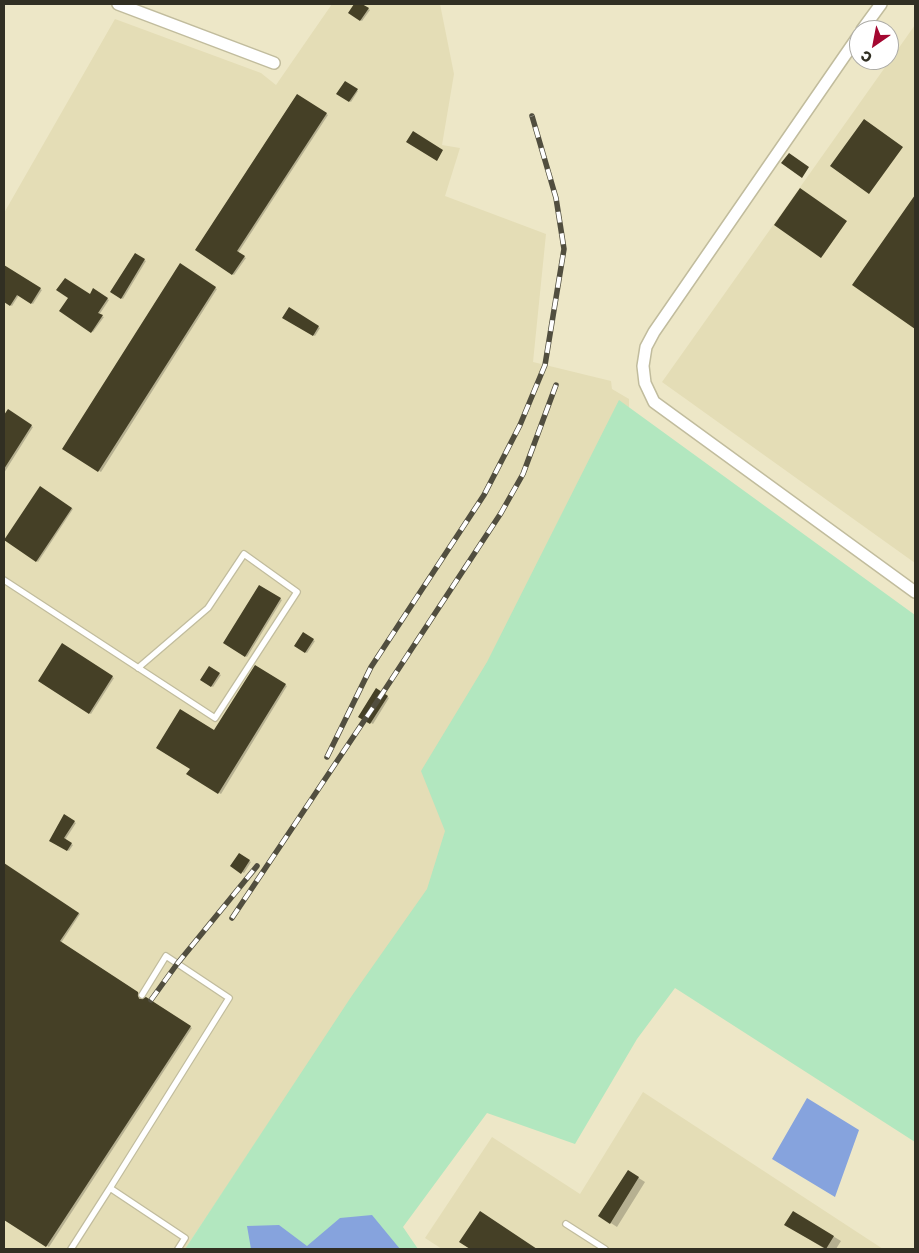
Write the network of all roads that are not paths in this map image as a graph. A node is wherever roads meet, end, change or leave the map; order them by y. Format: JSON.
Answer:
{"nodes":[{"id":1,"x":118,"y":4,"type":"edge"},
{"id":2,"x":881,"y":4,"type":"edge"},
{"id":3,"x":869,"y":20,"type":"edge"},
{"id":4,"x":849,"y":49,"type":"edge"},
{"id":5,"x":274,"y":63,"type":"dead end"},
{"id":6,"x":4,"y":580,"type":"edge"},
{"id":7,"x":915,"y":592,"type":"edge"},
{"id":8,"x":138,"y":668,"type":"junction"},
{"id":9,"x":142,"y":994,"type":"dead end"},
{"id":10,"x":110,"y":1188,"type":"junction"},
{"id":11,"x":566,"y":1224,"type":"dead end"},
{"id":12,"x":71,"y":1249,"type":"edge"},
{"id":13,"x":178,"y":1249,"type":"edge"},
{"id":14,"x":605,"y":1249,"type":"edge"}],
"edges":[{"from":1,"to":5,"type":"street"},
{"from":2,"to":3,"type":"street"},
{"from":4,"to":7,"type":"street"},
{"from":6,"to":8,"type":"lane"},
{"from":8,"to":8,"type":"lane"},
{"from":9,"to":10,"type":"lane"},
{"from":10,"to":12,"type":"lane"},
{"from":10,"to":13,"type":"lane"},
{"from":11,"to":14,"type":"lane"}]}
